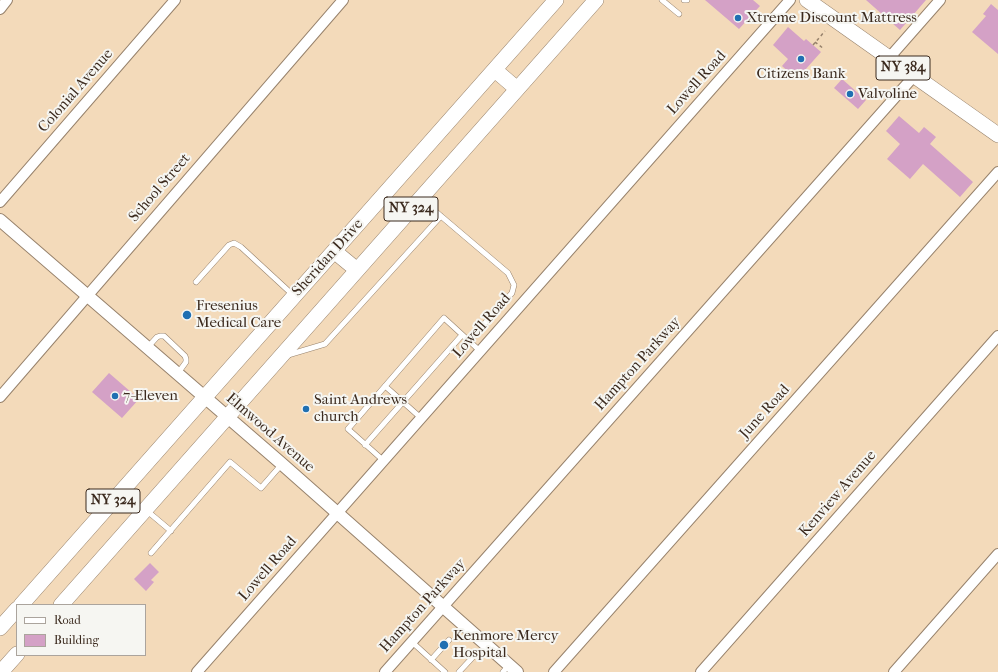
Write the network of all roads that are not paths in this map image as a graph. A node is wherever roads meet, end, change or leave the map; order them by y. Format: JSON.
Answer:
{"nodes":[{"id":1,"x":8,"y":0,"type":"edge"},
{"id":2,"x":175,"y":0,"type":"edge"},
{"id":3,"x":344,"y":0,"type":"edge"},
{"id":4,"x":556,"y":0,"type":"edge"},
{"id":5,"x":596,"y":0,"type":"edge"},
{"id":6,"x":662,"y":0,"type":"edge"},
{"id":7,"x":684,"y":0,"type":"edge"},
{"id":8,"x":687,"y":0,"type":"edge"},
{"id":9,"x":790,"y":0,"type":"edge"},
{"id":10,"x":807,"y":0,"type":"edge"},
{"id":11,"x":940,"y":0,"type":"edge"},
{"id":12,"x":0,"y":9,"type":"edge"},
{"id":13,"x":679,"y":14,"type":"dead end"},
{"id":14,"x":889,"y":58,"type":"junction"},
{"id":15,"x":494,"y":70,"type":"junction"},
{"id":16,"x":914,"y":76,"type":"junction"},
{"id":17,"x":517,"y":89,"type":"junction"},
{"id":18,"x":998,"y":136,"type":"edge"},
{"id":19,"x":998,"y":172,"type":"edge"},
{"id":20,"x":420,"y":199,"type":"junction"},
{"id":21,"x":0,"y":202,"type":"edge"},
{"id":22,"x":441,"y":216,"type":"junction"},
{"id":23,"x":0,"y":220,"type":"edge"},
{"id":24,"x":334,"y":251,"type":"junction"},
{"id":25,"x":357,"y":270,"type":"junction"},
{"id":26,"x":196,"y":282,"type":"dead end"},
{"id":27,"x":88,"y":296,"type":"junction"},
{"id":28,"x":294,"y":296,"type":"junction"},
{"id":29,"x":462,"y":335,"type":"junction"},
{"id":30,"x":998,"y":336,"type":"edge"},
{"id":31,"x":469,"y":341,"type":"junction"},
{"id":32,"x":148,"y":347,"type":"junction"},
{"id":33,"x":480,"y":351,"type":"junction"},
{"id":34,"x":280,"y":357,"type":"junction"},
{"id":35,"x":178,"y":373,"type":"junction"},
{"id":36,"x":385,"y":386,"type":"junction"},
{"id":37,"x":0,"y":397,"type":"edge"},
{"id":38,"x":205,"y":397,"type":"junction"},
{"id":39,"x":403,"y":402,"type":"junction"},
{"id":40,"x":227,"y":416,"type":"junction"},
{"id":41,"x":421,"y":418,"type":"junction"},
{"id":42,"x":365,"y":445,"type":"junction"},
{"id":43,"x":384,"y":461,"type":"junction"},
{"id":44,"x":282,"y":464,"type":"junction"},
{"id":45,"x":145,"y":509,"type":"junction"},
{"id":46,"x":337,"y":513,"type":"junction"},
{"id":47,"x":171,"y":531,"type":"junction"},
{"id":48,"x":152,"y":553,"type":"dead end"},
{"id":49,"x":998,"y":554,"type":"edge"},
{"id":50,"x":25,"y":604,"type":"edge"},
{"id":51,"x":62,"y":604,"type":"edge"},
{"id":52,"x":443,"y":606,"type":"junction"},
{"id":53,"x":16,"y":613,"type":"edge"},
{"id":54,"x":0,"y":628,"type":"edge"},
{"id":55,"x":449,"y":640,"type":"dead end"},
{"id":56,"x":412,"y":642,"type":"junction"},
{"id":57,"x":16,"y":655,"type":"edge"},
{"id":58,"x":472,"y":658,"type":"dead end"},
{"id":59,"x":432,"y":660,"type":"junction"},
{"id":60,"x":510,"y":670,"type":"edge"},
{"id":61,"x":1,"y":672,"type":"edge"},
{"id":62,"x":198,"y":672,"type":"edge"},
{"id":63,"x":385,"y":672,"type":"edge"},
{"id":64,"x":445,"y":672,"type":"edge"},
{"id":65,"x":459,"y":672,"type":"edge"},
{"id":66,"x":554,"y":672,"type":"edge"},
{"id":67,"x":701,"y":672,"type":"edge"},
{"id":68,"x":894,"y":672,"type":"edge"}],
"edges":[{"from":1,"to":12,"type":"street"},
{"from":2,"to":21,"type":"street","name":"Colonial Avenue"},
{"from":3,"to":27,"type":"street","name":"School Street"},
{"from":4,"to":15,"type":"main road","name":"Sheridan Drive","number":"NY 324"},
{"from":5,"to":17,"type":"main road","name":"Sheridan Drive","number":"NY 324"},
{"from":6,"to":13,"type":"lane"},
{"from":7,"to":8,"type":"lane"},
{"from":9,"to":33,"type":"street","name":"Lowell Road"},
{"from":10,"to":14,"type":"main road","number":"NY 384"},
{"from":11,"to":14,"type":"street"},
{"from":14,"to":16,"type":"main road","number":"NY 384"},
{"from":15,"to":17,"type":"main road"},
{"from":15,"to":24,"type":"main road","name":"Sheridan Drive","number":"NY 324"},
{"from":16,"to":18,"type":"main road","number":"NY 384"},
{"from":16,"to":52,"type":"street","name":"Hampton Parkway"},
{"from":17,"to":20,"type":"main road","name":"Sheridan Drive","number":"NY 324"},
{"from":19,"to":66,"type":"street","name":"June Road"},
{"from":20,"to":22,"type":"lane"},
{"from":20,"to":25,"type":"main road","name":"Sheridan Drive","number":"NY 324"},
{"from":22,"to":31,"type":"lane"},
{"from":22,"to":34,"type":"lane"},
{"from":23,"to":27,"type":"street","name":"Elmwood Avenue"},
{"from":24,"to":25,"type":"main road"},
{"from":24,"to":28,"type":"main road","name":"Sheridan Drive","number":"NY 324"},
{"from":25,"to":34,"type":"main road","name":"Sheridan Drive","number":"NY 324"},
{"from":26,"to":28,"type":"lane"},
{"from":27,"to":32,"type":"street","name":"Elmwood Avenue"},
{"from":27,"to":37,"type":"street","name":"School Street"},
{"from":28,"to":38,"type":"main road","name":"Sheridan Drive","number":"NY 324"},
{"from":29,"to":31,"type":"lane"},
{"from":29,"to":36,"type":"lane"},
{"from":29,"to":39,"type":"lane"},
{"from":30,"to":67,"type":"street","name":"Kenview Avenue"},
{"from":31,"to":33,"type":"lane"},
{"from":32,"to":35,"type":"street","name":"Elmwood Avenue"},
{"from":32,"to":35,"type":"lane"},
{"from":33,"to":41,"type":"street","name":"Lowell Road"},
{"from":34,"to":40,"type":"main road","name":"Sheridan Drive","number":"NY 324"},
{"from":35,"to":38,"type":"street","name":"Elmwood Avenue"},
{"from":36,"to":39,"type":"lane"},
{"from":36,"to":42,"type":"lane"},
{"from":38,"to":40,"type":"street","name":"Elmwood Avenue"},
{"from":38,"to":50,"type":"main road","name":"Sheridan Drive","number":"NY 324"},
{"from":39,"to":41,"type":"lane"},
{"from":39,"to":42,"type":"lane"},
{"from":40,"to":44,"type":"street","name":"Elmwood Avenue"},
{"from":40,"to":45,"type":"main road","name":"Sheridan Drive","number":"NY 324"},
{"from":41,"to":43,"type":"street","name":"Lowell Road"},
{"from":42,"to":43,"type":"lane"},
{"from":43,"to":46,"type":"street","name":"Lowell Road"},
{"from":44,"to":46,"type":"street","name":"Elmwood Avenue"},
{"from":44,"to":47,"type":"lane"},
{"from":45,"to":47,"type":"lane"},
{"from":45,"to":51,"type":"main road","name":"Sheridan Drive","number":"NY 324"},
{"from":46,"to":52,"type":"street","name":"Elmwood Avenue"},
{"from":46,"to":62,"type":"street","name":"Lowell Road"},
{"from":47,"to":48,"type":"lane"},
{"from":49,"to":68,"type":"street"},
{"from":52,"to":56,"type":"street","name":"Hampton Parkway"},
{"from":52,"to":60,"type":"street","name":"Elmwood Avenue"},
{"from":53,"to":54,"type":"main road","name":"Sheridan Drive","number":"NY 324"},
{"from":55,"to":59,"type":"lane"},
{"from":56,"to":59,"type":"lane"},
{"from":56,"to":63,"type":"street","name":"Hampton Parkway"},
{"from":57,"to":61,"type":"main road"},
{"from":58,"to":65,"type":"lane"},
{"from":59,"to":64,"type":"lane"}]}
